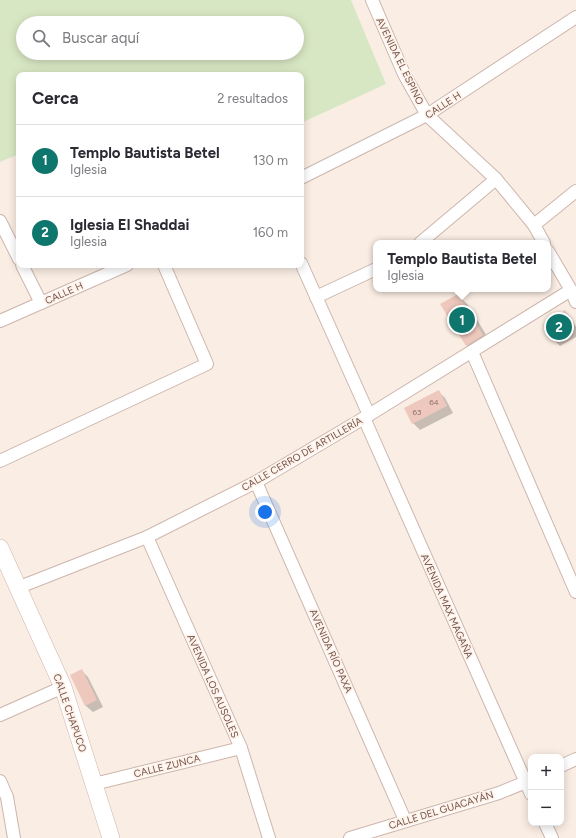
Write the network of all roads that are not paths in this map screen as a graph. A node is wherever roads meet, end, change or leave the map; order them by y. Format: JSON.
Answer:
{"nodes":[{"id":1,"x":372,"y":0,"type":"edge"},
{"id":2,"x":576,"y":16,"type":"edge"},
{"id":3,"x":427,"y":116,"type":"junction"},
{"id":4,"x":304,"y":177,"type":"edge"},
{"id":5,"x":496,"y":179,"type":"junction"},
{"id":6,"x":576,"y":191,"type":"edge"},
{"id":7,"x":0,"y":222,"type":"edge"},
{"id":8,"x":534,"y":225,"type":"junction"},
{"id":9,"x":424,"y":240,"type":"edge"},
{"id":10,"x":542,"y":240,"type":"edge"},
{"id":11,"x":16,"y":253,"type":"edge"},
{"id":12,"x":551,"y":256,"type":"edge"},
{"id":13,"x":24,"y":268,"type":"edge"},
{"id":14,"x":120,"y":268,"type":"edge"},
{"id":15,"x":165,"y":268,"type":"edge"},
{"id":16,"x":303,"y":268,"type":"edge"},
{"id":17,"x":373,"y":270,"type":"edge"},
{"id":18,"x":571,"y":290,"type":"junction"},
{"id":19,"x":316,"y":297,"type":"junction"},
{"id":20,"x":576,"y":302,"type":"edge"},
{"id":21,"x":41,"y":303,"type":"junction"},
{"id":22,"x":0,"y":321,"type":"edge"},
{"id":23,"x":472,"y":352,"type":"junction"},
{"id":24,"x":367,"y":416,"type":"junction"},
{"id":25,"x":0,"y":461,"type":"edge"},
{"id":26,"x":256,"y":482,"type":"junction"},
{"id":27,"x":147,"y":537,"type":"junction"},
{"id":28,"x":0,"y":548,"type":"edge"},
{"id":29,"x":17,"y":588,"type":"junction"},
{"id":30,"x":576,"y":592,"type":"edge"},
{"id":31,"x":63,"y":687,"type":"junction"},
{"id":32,"x":0,"y":715,"type":"edge"},
{"id":33,"x":241,"y":748,"type":"junction"},
{"id":34,"x":576,"y":759,"type":"edge"},
{"id":35,"x":564,"y":765,"type":"edge"},
{"id":36,"x":0,"y":781,"type":"edge"},
{"id":37,"x":528,"y":782,"type":"edge"},
{"id":38,"x":94,"y":784,"type":"junction"},
{"id":39,"x":405,"y":820,"type":"junction"},
{"id":40,"x":546,"y":826,"type":"edge"},
{"id":41,"x":108,"y":837,"type":"edge"},
{"id":42,"x":14,"y":838,"type":"edge"},
{"id":43,"x":270,"y":838,"type":"edge"},
{"id":44,"x":350,"y":838,"type":"edge"},
{"id":45,"x":552,"y":838,"type":"edge"}],
"edges":[{"from":1,"to":3,"type":"street","name":"AVENIDA EL ESPINO"},
{"from":2,"to":3,"type":"street","name":"CALLE H"},
{"from":3,"to":4,"type":"street","name":"CALLE H"},
{"from":3,"to":5,"type":"street","name":"AVENIDA EL ESPINO"},
{"from":5,"to":8,"type":"street","name":"AVENIDA EL ESPINO"},
{"from":5,"to":9,"type":"street"},
{"from":6,"to":8,"type":"street"},
{"from":7,"to":11,"type":"street"},
{"from":8,"to":10,"type":"street","name":"AVENIDA EL ESPINO"},
{"from":12,"to":18,"type":"street"},
{"from":13,"to":21,"type":"street"},
{"from":14,"to":21,"type":"street","name":"CALLE H"},
{"from":15,"to":25,"type":"street"},
{"from":16,"to":19,"type":"street","name":"AVENIDA MAX MAGAÑA"},
{"from":17,"to":19,"type":"street"},
{"from":18,"to":20,"type":"street"},
{"from":18,"to":23,"type":"street","name":"CALLE CERRO DE ARTILLERÍA"},
{"from":19,"to":24,"type":"street","name":"AVENIDA MAX MAGAÑA"},
{"from":21,"to":22,"type":"street","name":"CALLE H"},
{"from":23,"to":24,"type":"street","name":"CALLE CERRO DE ARTILLERÍA"},
{"from":23,"to":30,"type":"street"},
{"from":24,"to":26,"type":"street","name":"CALLE CERRO DE ARTILLERÍA"},
{"from":24,"to":37,"type":"street","name":"AVENIDA MAX MAGAÑA"},
{"from":26,"to":27,"type":"street","name":"CALLE CERRO DE ARTILLERÍA"},
{"from":26,"to":39,"type":"street","name":"AVENIDA RÍO PAXA"},
{"from":27,"to":29,"type":"street","name":"CALLE CERRO DE ARTILLERÍA"},
{"from":27,"to":33,"type":"street","name":"AVENIDA LOS AUSOLES"},
{"from":28,"to":29,"type":"street","name":"CALLE CHAPUCO"},
{"from":29,"to":31,"type":"street","name":"CALLE CHAPUCO"},
{"from":31,"to":32,"type":"street"},
{"from":31,"to":38,"type":"street","name":"CALLE CHAPUCO"},
{"from":33,"to":38,"type":"street","name":"CALLE ZUNCA"},
{"from":33,"to":43,"type":"street","name":"AVENIDA LOS AUSOLES"},
{"from":34,"to":35,"type":"street"},
{"from":36,"to":42,"type":"street"},
{"from":37,"to":39,"type":"street","name":"CALLE DEL GUACAYÁN"},
{"from":38,"to":41,"type":"street","name":"CALLE CHAPUCO"},
{"from":39,"to":44,"type":"street","name":"CALLE DEL GUACAYÁN"},
{"from":40,"to":45,"type":"street"}]}
